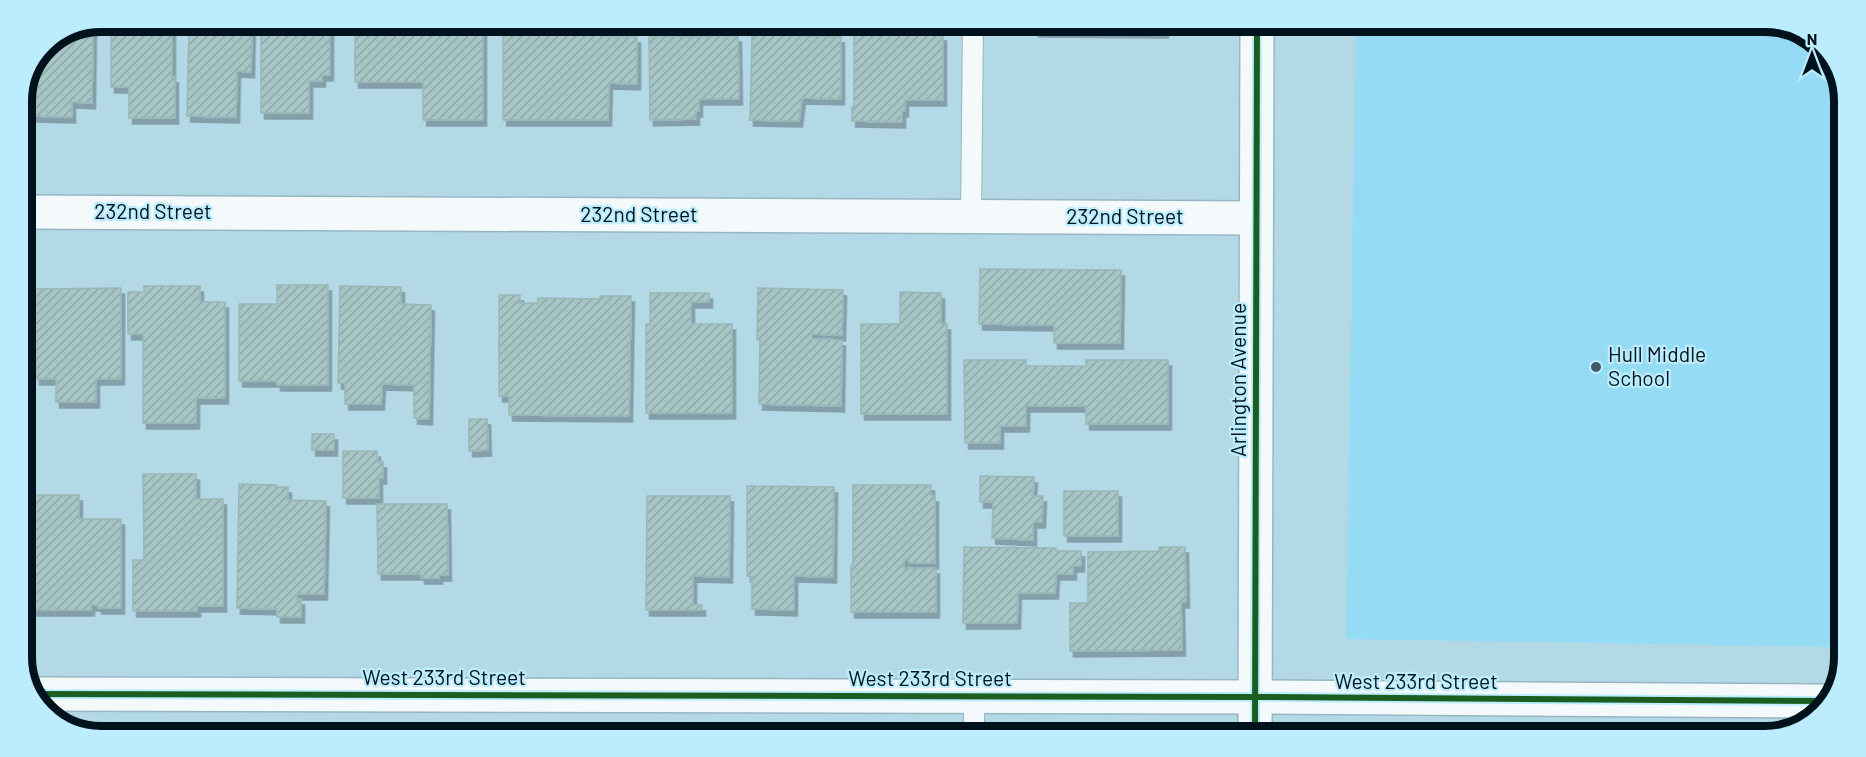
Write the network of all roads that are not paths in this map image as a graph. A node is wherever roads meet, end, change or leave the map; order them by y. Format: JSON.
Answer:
{"nodes":[{"id":1,"x":973,"y":32,"type":"edge"},
{"id":2,"x":1257,"y":32,"type":"edge"},
{"id":3,"x":32,"y":212,"type":"edge"},
{"id":4,"x":971,"y":217,"type":"junction"},
{"id":5,"x":1256,"y":218,"type":"junction"},
{"id":6,"x":43,"y":694,"type":"edge"},
{"id":7,"x":974,"y":696,"type":"junction"},
{"id":8,"x":1256,"y":697,"type":"junction"},
{"id":9,"x":1817,"y":701,"type":"edge"},
{"id":10,"x":974,"y":726,"type":"edge"},
{"id":11,"x":1256,"y":726,"type":"edge"}],
"edges":[{"from":1,"to":4,"type":"lane"},
{"from":2,"to":5,"type":"street","name":"Arlington Avenue"},
{"from":3,"to":4,"type":"street","name":"232nd Street"},
{"from":4,"to":5,"type":"street","name":"232nd Street"},
{"from":5,"to":8,"type":"street","name":"Arlington Avenue"},
{"from":6,"to":7,"type":"street","name":"West 233rd Street"},
{"from":7,"to":8,"type":"street","name":"West 233rd Street"},
{"from":7,"to":10,"type":"lane"},
{"from":8,"to":9,"type":"street","name":"West 233rd Street"},
{"from":8,"to":11,"type":"street","name":"Arlington Avenue"}]}
